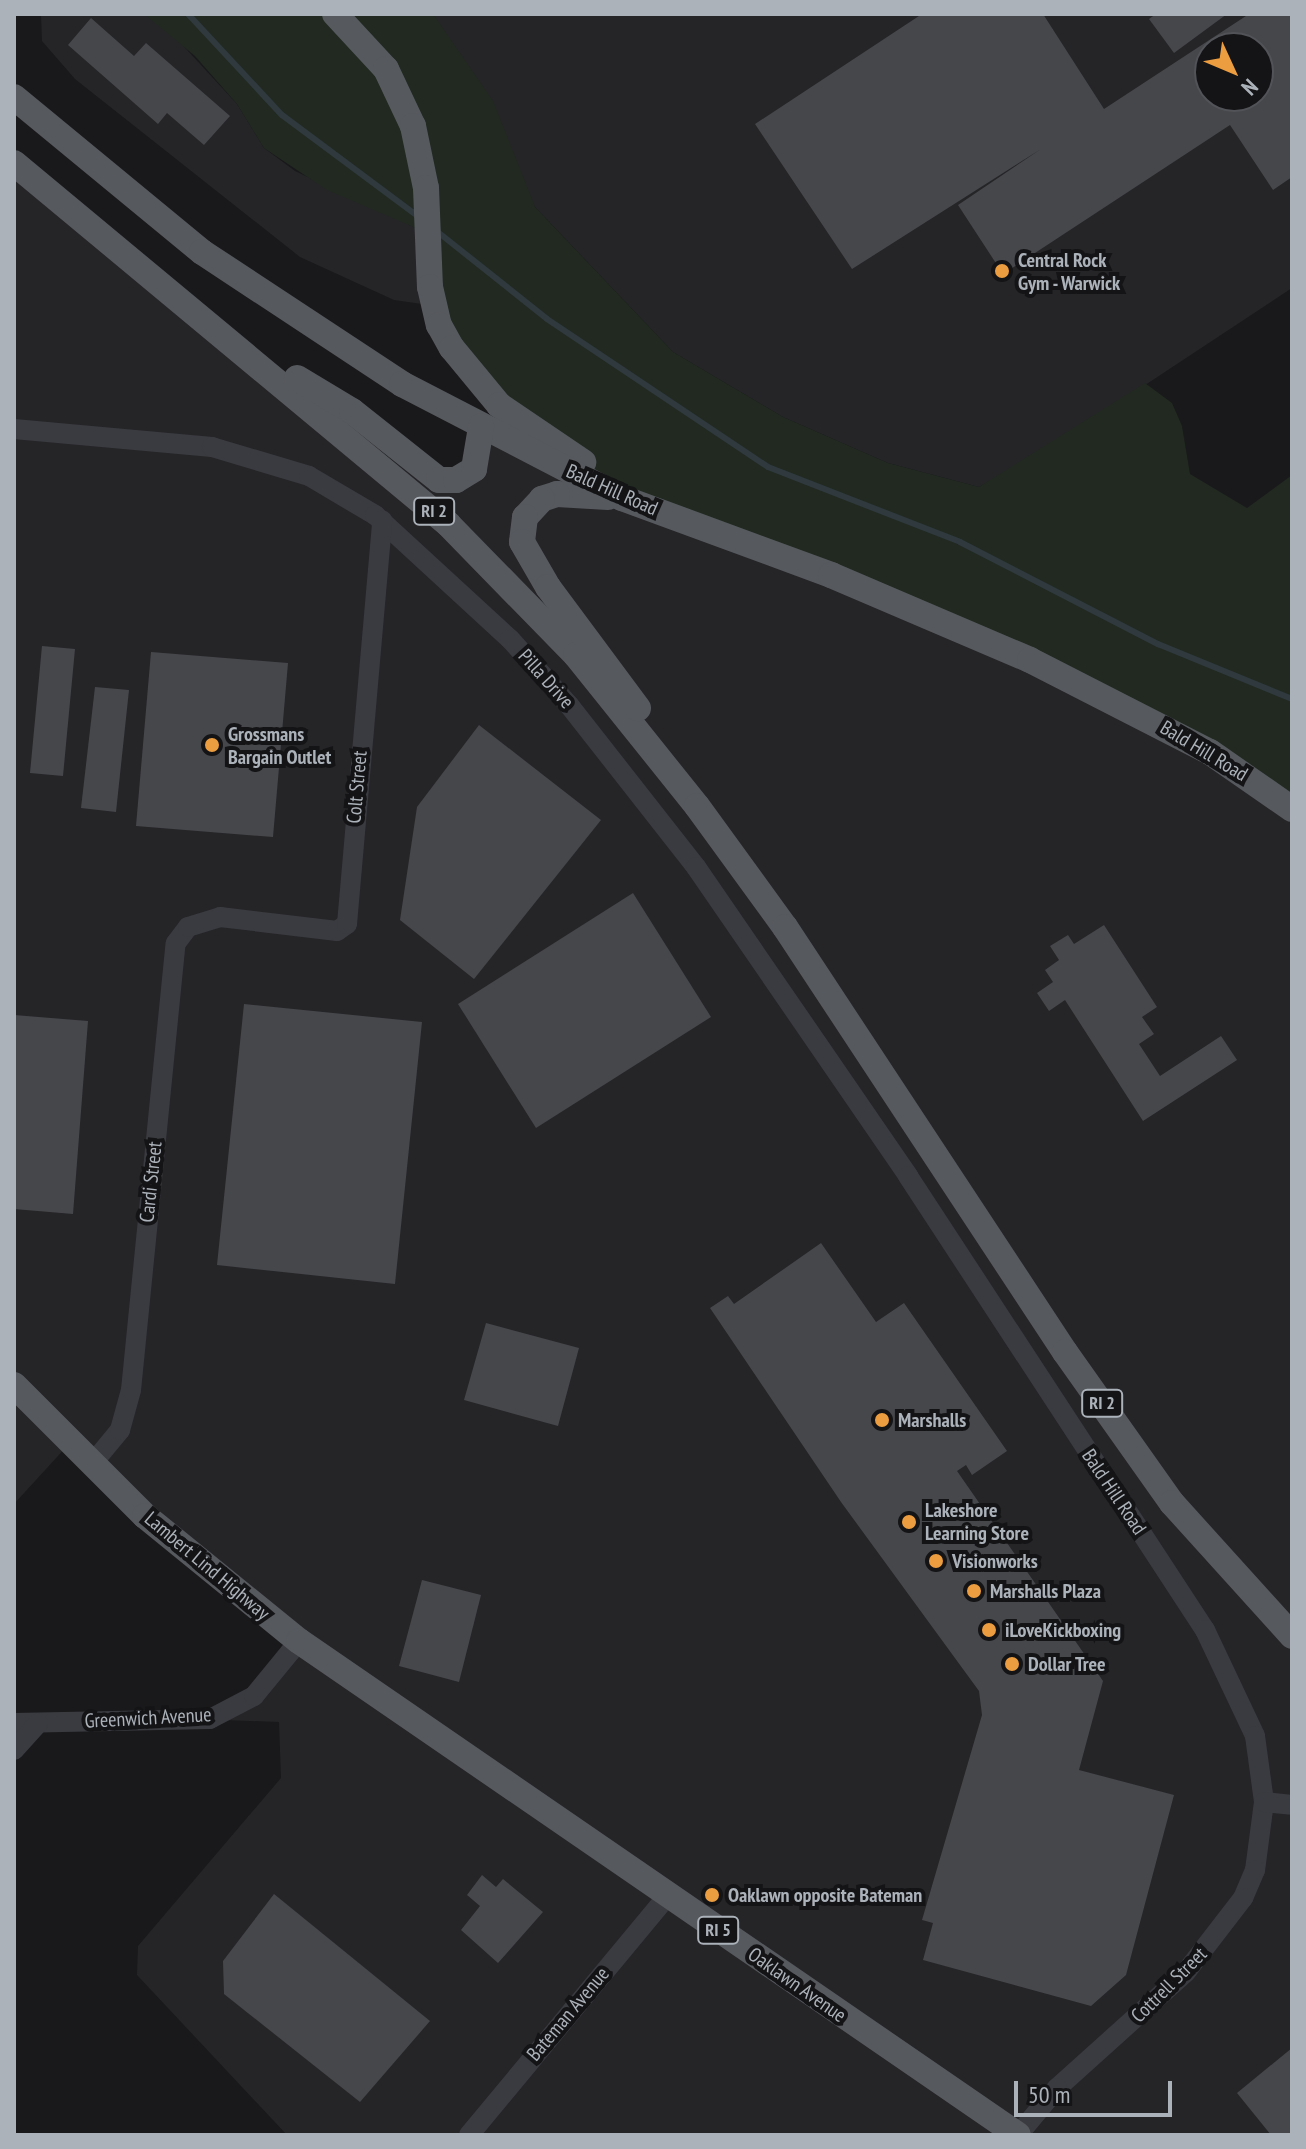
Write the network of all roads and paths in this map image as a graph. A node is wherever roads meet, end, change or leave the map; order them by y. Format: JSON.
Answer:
{"nodes":[{"id":1,"x":335,"y":14,"type":"edge"},
{"id":2,"x":14,"y":97,"type":"edge"},
{"id":3,"x":14,"y":163,"type":"edge"},
{"id":4,"x":14,"y":175,"type":"edge"},
{"id":5,"x":83,"y":219,"type":"junction"},
{"id":6,"x":226,"y":334,"type":"junction"},
{"id":7,"x":481,"y":427,"type":"junction"},
{"id":8,"x":14,"y":429,"type":"edge"},
{"id":9,"x":622,"y":498,"type":"junction"},
{"id":10,"x":667,"y":514,"type":"junction"},
{"id":11,"x":382,"y":521,"type":"junction"},
{"id":12,"x":1292,"y":809,"type":"edge"},
{"id":13,"x":220,"y":917,"type":"joint"},
{"id":14,"x":785,"y":927,"type":"junction"},
{"id":15,"x":908,"y":1176,"type":"joint"},
{"id":16,"x":14,"y":1385,"type":"edge"},
{"id":17,"x":92,"y":1464,"type":"junction"},
{"id":18,"x":1292,"y":1636,"type":"edge"},
{"id":19,"x":299,"y":1641,"type":"junction"},
{"id":20,"x":14,"y":1723,"type":"edge"},
{"id":21,"x":38,"y":1723,"type":"junction"},
{"id":22,"x":418,"y":1726,"type":"joint"},
{"id":23,"x":14,"y":1750,"type":"edge"},
{"id":24,"x":1264,"y":1802,"type":"junction"},
{"id":25,"x":1292,"y":1805,"type":"edge"},
{"id":26,"x":668,"y":1895,"type":"junction"},
{"id":27,"x":469,"y":2135,"type":"edge"},
{"id":28,"x":1018,"y":2135,"type":"edge"}],
"edges":[{"from":1,"to":10,"type":"main road"},
{"from":2,"to":7,"type":"main road","name":"Bald Hill Road"},
{"from":3,"to":5,"type":"main road","number":"RI 2"},
{"from":4,"to":5,"type":"main road"},
{"from":5,"to":6,"type":"main road","number":"RI 2"},
{"from":6,"to":7,"type":"main road"},
{"from":6,"to":14,"type":"main road","number":"RI 2"},
{"from":7,"to":9,"type":"main road","name":"Bald Hill Road"},
{"from":8,"to":11,"type":"street","name":"Pilla Drive"},
{"from":9,"to":10,"type":"main road","name":"Bald Hill Road"},
{"from":9,"to":14,"type":"main road"},
{"from":10,"to":12,"type":"main road","name":"Bald Hill Road"},
{"from":11,"to":13,"type":"street","name":"Colt Street"},
{"from":11,"to":15,"type":"street","name":"Pilla Drive"},
{"from":13,"to":17,"type":"street","name":"Cardi Street"},
{"from":14,"to":18,"type":"main road","number":"RI 2"},
{"from":15,"to":24,"type":"street","name":"Bald Hill Road"},
{"from":16,"to":17,"type":"main road","name":"Lambert Lind Highway","number":"RI 5"},
{"from":17,"to":19,"type":"main road","name":"Lambert Lind Highway","number":"RI 5"},
{"from":19,"to":21,"type":"street","name":"Greenwich Avenue"},
{"from":19,"to":22,"type":"main road","name":"Lambert Lind Highway","number":"RI 5"},
{"from":20,"to":21,"type":"street","name":"Greenwich Avenue"},
{"from":21,"to":23,"type":"street"},
{"from":22,"to":26,"type":"main road","name":"Oaklawn Avenue","number":"RI 5"},
{"from":24,"to":25,"type":"street"},
{"from":24,"to":28,"type":"street","name":"Cottrell Street"},
{"from":26,"to":27,"type":"street","name":"Bateman Avenue"},
{"from":26,"to":28,"type":"main road","name":"Oaklawn Avenue","number":"RI 5"}]}
